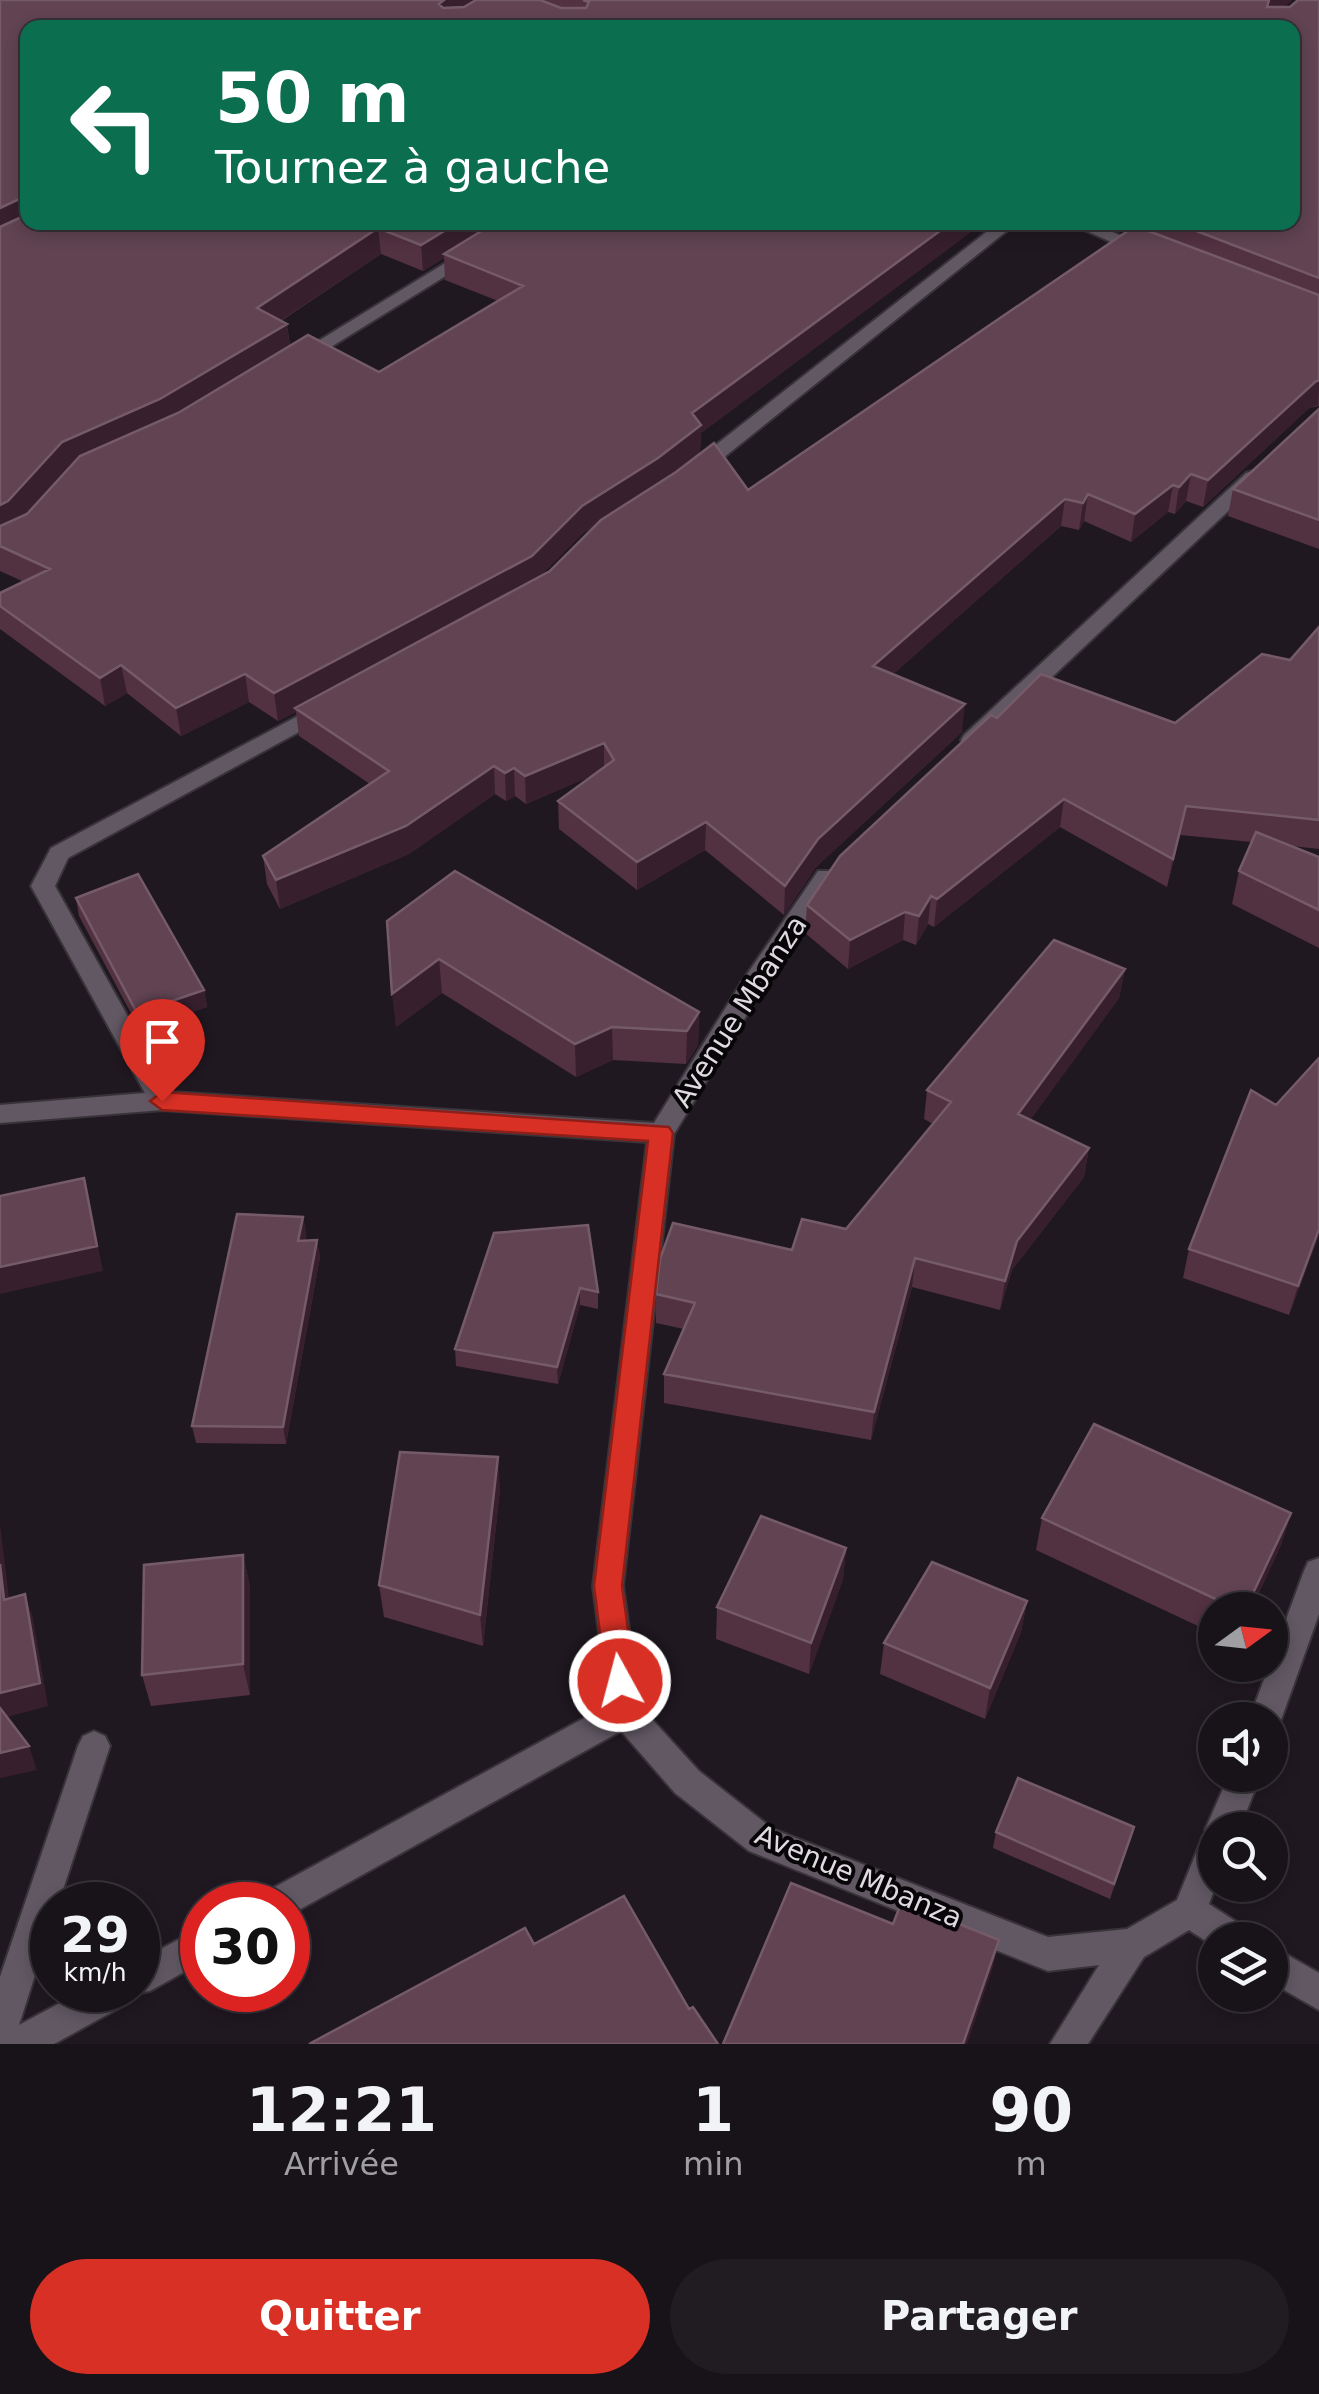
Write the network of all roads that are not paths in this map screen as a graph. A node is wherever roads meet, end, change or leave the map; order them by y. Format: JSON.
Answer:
{"nodes":[{"id":1,"x":512,"y":230,"type":"edge"},
{"id":2,"x":1000,"y":230,"type":"edge"},
{"id":3,"x":1094,"y":230,"type":"edge"},
{"id":4,"x":1160,"y":256,"type":"edge"},
{"id":5,"x":273,"y":374,"type":"edge"},
{"id":6,"x":1276,"y":456,"type":"edge"},
{"id":7,"x":682,"y":480,"type":"edge"},
{"id":8,"x":347,"y":697,"type":"edge"},
{"id":9,"x":957,"y":754,"type":"edge"},
{"id":10,"x":842,"y":862,"type":"edge"},
{"id":11,"x":162,"y":1101,"type":"junction"},
{"id":12,"x":0,"y":1114,"type":"edge"},
{"id":13,"x":661,"y":1133,"type":"junction"},
{"id":14,"x":1319,"y":1571,"type":"edge"},
{"id":15,"x":1272,"y":1702,"type":"edge"},
{"id":16,"x":625,"y":1712,"type":"junction"},
{"id":17,"x":94,"y":1746,"type":"dead end"},
{"id":18,"x":310,"y":1885,"type":"edge"},
{"id":19,"x":1198,"y":1890,"type":"edge"},
{"id":20,"x":1189,"y":1912,"type":"junction"},
{"id":21,"x":1205,"y":1922,"type":"edge"},
{"id":22,"x":1132,"y":1945,"type":"junction"},
{"id":23,"x":1288,"y":1973,"type":"edge"},
{"id":24,"x":1319,"y":1993,"type":"edge"},
{"id":25,"x":78,"y":2012,"type":"edge"},
{"id":26,"x":0,"y":2029,"type":"edge"},
{"id":27,"x":19,"y":2044,"type":"edge"},
{"id":28,"x":1068,"y":2044,"type":"edge"}],
"edges":[{"from":1,"to":5,"type":"street"},
{"from":2,"to":7,"type":"street"},
{"from":3,"to":4,"type":"street"},
{"from":6,"to":9,"type":"street"},
{"from":8,"to":11,"type":"street"},
{"from":10,"to":13,"type":"street","name":"Avenue Mbanza"},
{"from":11,"to":12,"type":"street"},
{"from":11,"to":13,"type":"street"},
{"from":13,"to":16,"type":"street","name":"Avenue Mbanza"},
{"from":14,"to":15,"type":"street"},
{"from":16,"to":18,"type":"street"},
{"from":16,"to":22,"type":"street","name":"Avenue Mbanza"},
{"from":17,"to":26,"type":"street"},
{"from":19,"to":20,"type":"street"},
{"from":20,"to":21,"type":"street"},
{"from":20,"to":22,"type":"street","name":"Avenue Mbanza"},
{"from":22,"to":28,"type":"street"},
{"from":23,"to":24,"type":"street"},
{"from":25,"to":27,"type":"street"}]}
